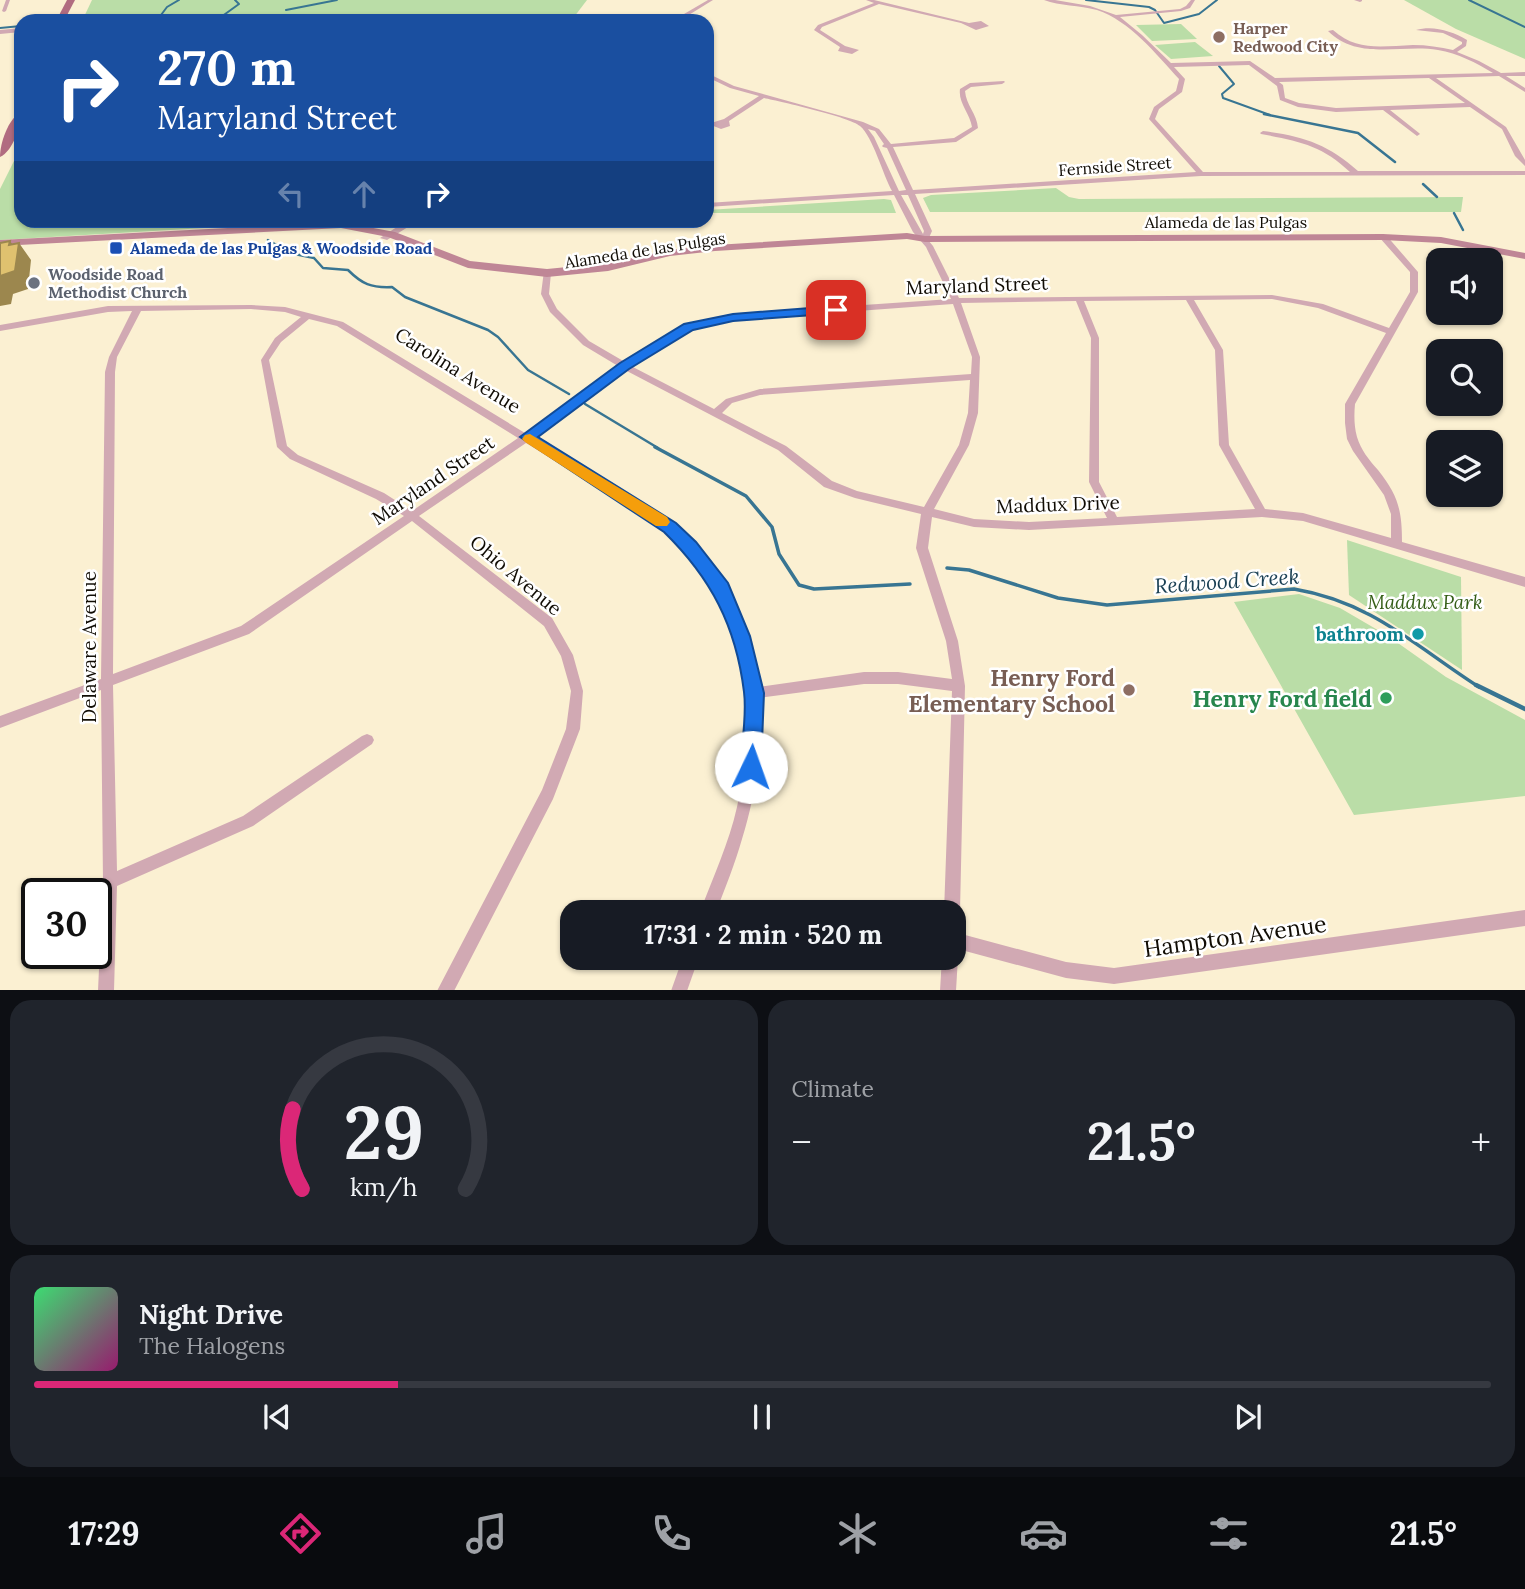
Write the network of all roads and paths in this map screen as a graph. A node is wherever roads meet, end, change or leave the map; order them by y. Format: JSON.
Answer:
{"nodes":[{"id":1,"x":8,"y":0,"type":"edge"},
{"id":2,"x":711,"y":0,"type":"edge"},
{"id":3,"x":868,"y":0,"type":"edge"},
{"id":4,"x":1046,"y":0,"type":"edge"},
{"id":5,"x":1193,"y":0,"type":"edge"},
{"id":6,"x":878,"y":3,"type":"junction"},
{"id":7,"x":4,"y":11,"type":"dead end"},
{"id":8,"x":688,"y":14,"type":"edge"},
{"id":9,"x":1116,"y":16,"type":"junction"},
{"id":10,"x":970,"y":24,"type":"dead end"},
{"id":11,"x":1419,"y":30,"type":"dead end"},
{"id":12,"x":1331,"y":31,"type":"dead end"},
{"id":13,"x":843,"y":47,"type":"dead end"},
{"id":14,"x":1455,"y":51,"type":"junction"},
{"id":15,"x":1170,"y":65,"type":"junction"},
{"id":16,"x":1498,"y":74,"type":"junction"},
{"id":17,"x":1525,"y":74,"type":"edge"},
{"id":18,"x":1429,"y":76,"type":"junction"},
{"id":19,"x":714,"y":78,"type":"edge"},
{"id":20,"x":1275,"y":80,"type":"junction"},
{"id":21,"x":1002,"y":82,"type":"dead end"},
{"id":22,"x":1525,"y":90,"type":"edge"},
{"id":23,"x":763,"y":96,"type":"junction"},
{"id":24,"x":1473,"y":105,"type":"junction"},
{"id":25,"x":1384,"y":108,"type":"junction"},
{"id":26,"x":14,"y":116,"type":"edge"},
{"id":27,"x":726,"y":120,"type":"dead end"},
{"id":28,"x":14,"y":122,"type":"edge"},
{"id":29,"x":861,"y":123,"type":"junction"},
{"id":30,"x":1263,"y":133,"type":"dead end"},
{"id":31,"x":0,"y":134,"type":"edge"},
{"id":32,"x":1418,"y":134,"type":"dead end"},
{"id":33,"x":875,"y":146,"type":"junction"},
{"id":34,"x":889,"y":146,"type":"junction"},
{"id":35,"x":0,"y":154,"type":"edge"},
{"id":36,"x":1525,"y":164,"type":"edge"},
{"id":37,"x":1356,"y":173,"type":"junction"},
{"id":38,"x":1525,"y":173,"type":"edge"},
{"id":39,"x":1201,"y":174,"type":"junction"},
{"id":40,"x":909,"y":192,"type":"junction"},
{"id":41,"x":898,"y":193,"type":"junction"},
{"id":42,"x":714,"y":205,"type":"edge"},
{"id":43,"x":402,"y":228,"type":"edge"},
{"id":44,"x":388,"y":236,"type":"junction"},
{"id":45,"x":1383,"y":237,"type":"junction"},
{"id":46,"x":925,"y":239,"type":"junction"},
{"id":47,"x":0,"y":243,"type":"edge"},
{"id":48,"x":68,"y":243,"type":"junction"},
{"id":49,"x":0,"y":251,"type":"edge"},
{"id":50,"x":1525,"y":256,"type":"edge"},
{"id":51,"x":546,"y":276,"type":"junction"},
{"id":52,"x":1079,"y":299,"type":"junction"},
{"id":53,"x":1188,"y":299,"type":"junction"},
{"id":54,"x":956,"y":301,"type":"junction"},
{"id":55,"x":137,"y":310,"type":"junction"},
{"id":56,"x":308,"y":315,"type":"junction"},
{"id":57,"x":0,"y":328,"type":"edge"},
{"id":58,"x":1390,"y":331,"type":"junction"},
{"id":59,"x":624,"y":366,"type":"junction"},
{"id":60,"x":975,"y":377,"type":"junction"},
{"id":61,"x":715,"y":413,"type":"junction"},
{"id":62,"x":527,"y":437,"type":"junction"},
{"id":63,"x":927,"y":512,"type":"junction"},
{"id":64,"x":1262,"y":513,"type":"junction"},
{"id":65,"x":412,"y":516,"type":"junction"},
{"id":66,"x":1113,"y":519,"type":"junction"},
{"id":67,"x":1396,"y":543,"type":"junction"},
{"id":68,"x":1525,"y":582,"type":"edge"},
{"id":69,"x":107,"y":684,"type":"junction"},
{"id":70,"x":959,"y":687,"type":"junction"},
{"id":71,"x":754,"y":693,"type":"junction"},
{"id":72,"x":0,"y":722,"type":"edge"},
{"id":73,"x":367,"y":740,"type":"dead end"},
{"id":74,"x":110,"y":878,"type":"edge"},
{"id":75,"x":112,"y":881,"type":"edge"},
{"id":76,"x":712,"y":900,"type":"edge"},
{"id":77,"x":952,"y":900,"type":"edge"},
{"id":78,"x":1525,"y":918,"type":"edge"},
{"id":79,"x":966,"y":943,"type":"edge"},
{"id":80,"x":107,"y":969,"type":"edge"},
{"id":81,"x":686,"y":970,"type":"edge"},
{"id":82,"x":949,"y":970,"type":"edge"},
{"id":83,"x":106,"y":990,"type":"edge"},
{"id":84,"x":445,"y":990,"type":"edge"},
{"id":85,"x":679,"y":990,"type":"edge"},
{"id":86,"x":948,"y":990,"type":"edge"}],
"edges":[{"from":1,"to":7,"type":"street"},
{"from":2,"to":8,"type":"street"},
{"from":3,"to":6,"type":"street"},
{"from":4,"to":9,"type":"street"},
{"from":5,"to":9,"type":"street"},
{"from":6,"to":10,"type":"street"},
{"from":6,"to":13,"type":"street"},
{"from":9,"to":15,"type":"street"},
{"from":11,"to":14,"type":"street"},
{"from":12,"to":14,"type":"street"},
{"from":14,"to":16,"type":"street"},
{"from":15,"to":20,"type":"street"},
{"from":15,"to":39,"type":"street"},
{"from":16,"to":17,"type":"street"},
{"from":16,"to":18,"type":"street"},
{"from":16,"to":22,"type":"street"},
{"from":18,"to":20,"type":"street"},
{"from":18,"to":24,"type":"street"},
{"from":19,"to":23,"type":"street"},
{"from":20,"to":25,"type":"street"},
{"from":21,"to":34,"type":"street"},
{"from":23,"to":27,"type":"street"},
{"from":23,"to":29,"type":"street"},
{"from":24,"to":25,"type":"street"},
{"from":24,"to":36,"type":"street"},
{"from":25,"to":32,"type":"street"},
{"from":26,"to":31,"type":"main road"},
{"from":28,"to":35,"type":"main road"},
{"from":29,"to":33,"type":"street"},
{"from":29,"to":34,"type":"street"},
{"from":30,"to":37,"type":"street"},
{"from":33,"to":34,"type":"street"},
{"from":33,"to":41,"type":"street"},
{"from":34,"to":40,"type":"street"},
{"from":37,"to":38,"type":"street","name":"Fernside Street"},
{"from":37,"to":39,"type":"street","name":"Fernside Street"},
{"from":39,"to":40,"type":"street","name":"Fernside Street"},
{"from":40,"to":41,"type":"street","name":"Fernside Street"},
{"from":40,"to":46,"type":"street"},
{"from":41,"to":42,"type":"street","name":"Fernside Street"},
{"from":41,"to":46,"type":"street"},
{"from":43,"to":44,"type":"street"},
{"from":44,"to":48,"type":"main road","name":"Alameda de las Pulgas"},
{"from":44,"to":51,"type":"main road","name":"Alameda de las Pulgas"},
{"from":45,"to":46,"type":"main road","name":"Alameda de las Pulgas"},
{"from":45,"to":50,"type":"main road","name":"Alameda de las Pulgas"},
{"from":45,"to":58,"type":"street"},
{"from":46,"to":51,"type":"main road","name":"Alameda de las Pulgas"},
{"from":46,"to":54,"type":"street"},
{"from":47,"to":48,"type":"main road","name":"Alameda de las Pulgas"},
{"from":48,"to":49,"type":"main road","name":"Alameda de las Pulgas"},
{"from":51,"to":59,"type":"street","name":"Maddux Drive"},
{"from":52,"to":53,"type":"street","name":"Maryland Street"},
{"from":52,"to":54,"type":"street","name":"Maryland Street"},
{"from":52,"to":66,"type":"street"},
{"from":53,"to":58,"type":"street","name":"Maryland Street"},
{"from":53,"to":64,"type":"street"},
{"from":54,"to":59,"type":"street","name":"Maryland Street"},
{"from":54,"to":60,"type":"street"},
{"from":55,"to":56,"type":"street","name":"Carolina Avenue"},
{"from":55,"to":57,"type":"street","name":"Carolina Avenue"},
{"from":55,"to":69,"type":"street","name":"Delaware Avenue"},
{"from":56,"to":62,"type":"street","name":"Carolina Avenue"},
{"from":56,"to":65,"type":"street","name":"Ohio Avenue"},
{"from":58,"to":67,"type":"street"},
{"from":59,"to":61,"type":"street","name":"Maddux Drive"},
{"from":59,"to":62,"type":"street","name":"Maryland Street"},
{"from":60,"to":61,"type":"street"},
{"from":60,"to":63,"type":"street"},
{"from":61,"to":63,"type":"street","name":"Maddux Drive"},
{"from":62,"to":65,"type":"street","name":"Maryland Street"},
{"from":62,"to":71,"type":"street","name":"Carolina Avenue"},
{"from":63,"to":66,"type":"street","name":"Maddux Drive"},
{"from":63,"to":70,"type":"street"},
{"from":64,"to":66,"type":"street","name":"Maddux Drive"},
{"from":64,"to":67,"type":"street","name":"Maddux Drive"},
{"from":65,"to":69,"type":"street","name":"Maryland Street"},
{"from":65,"to":84,"type":"street","name":"Ohio Avenue"},
{"from":67,"to":68,"type":"street","name":"Maddux Drive"},
{"from":69,"to":72,"type":"street","name":"Maryland Street"},
{"from":69,"to":74,"type":"street","name":"Delaware Avenue"},
{"from":70,"to":71,"type":"street"},
{"from":70,"to":77,"type":"street"},
{"from":71,"to":76,"type":"street","name":"Carolina Avenue"},
{"from":73,"to":75,"type":"street"},
{"from":78,"to":79,"type":"street","name":"Hampton Avenue"},
{"from":80,"to":83,"type":"street","name":"Delaware Avenue"},
{"from":81,"to":85,"type":"street"},
{"from":82,"to":86,"type":"street"}]}
